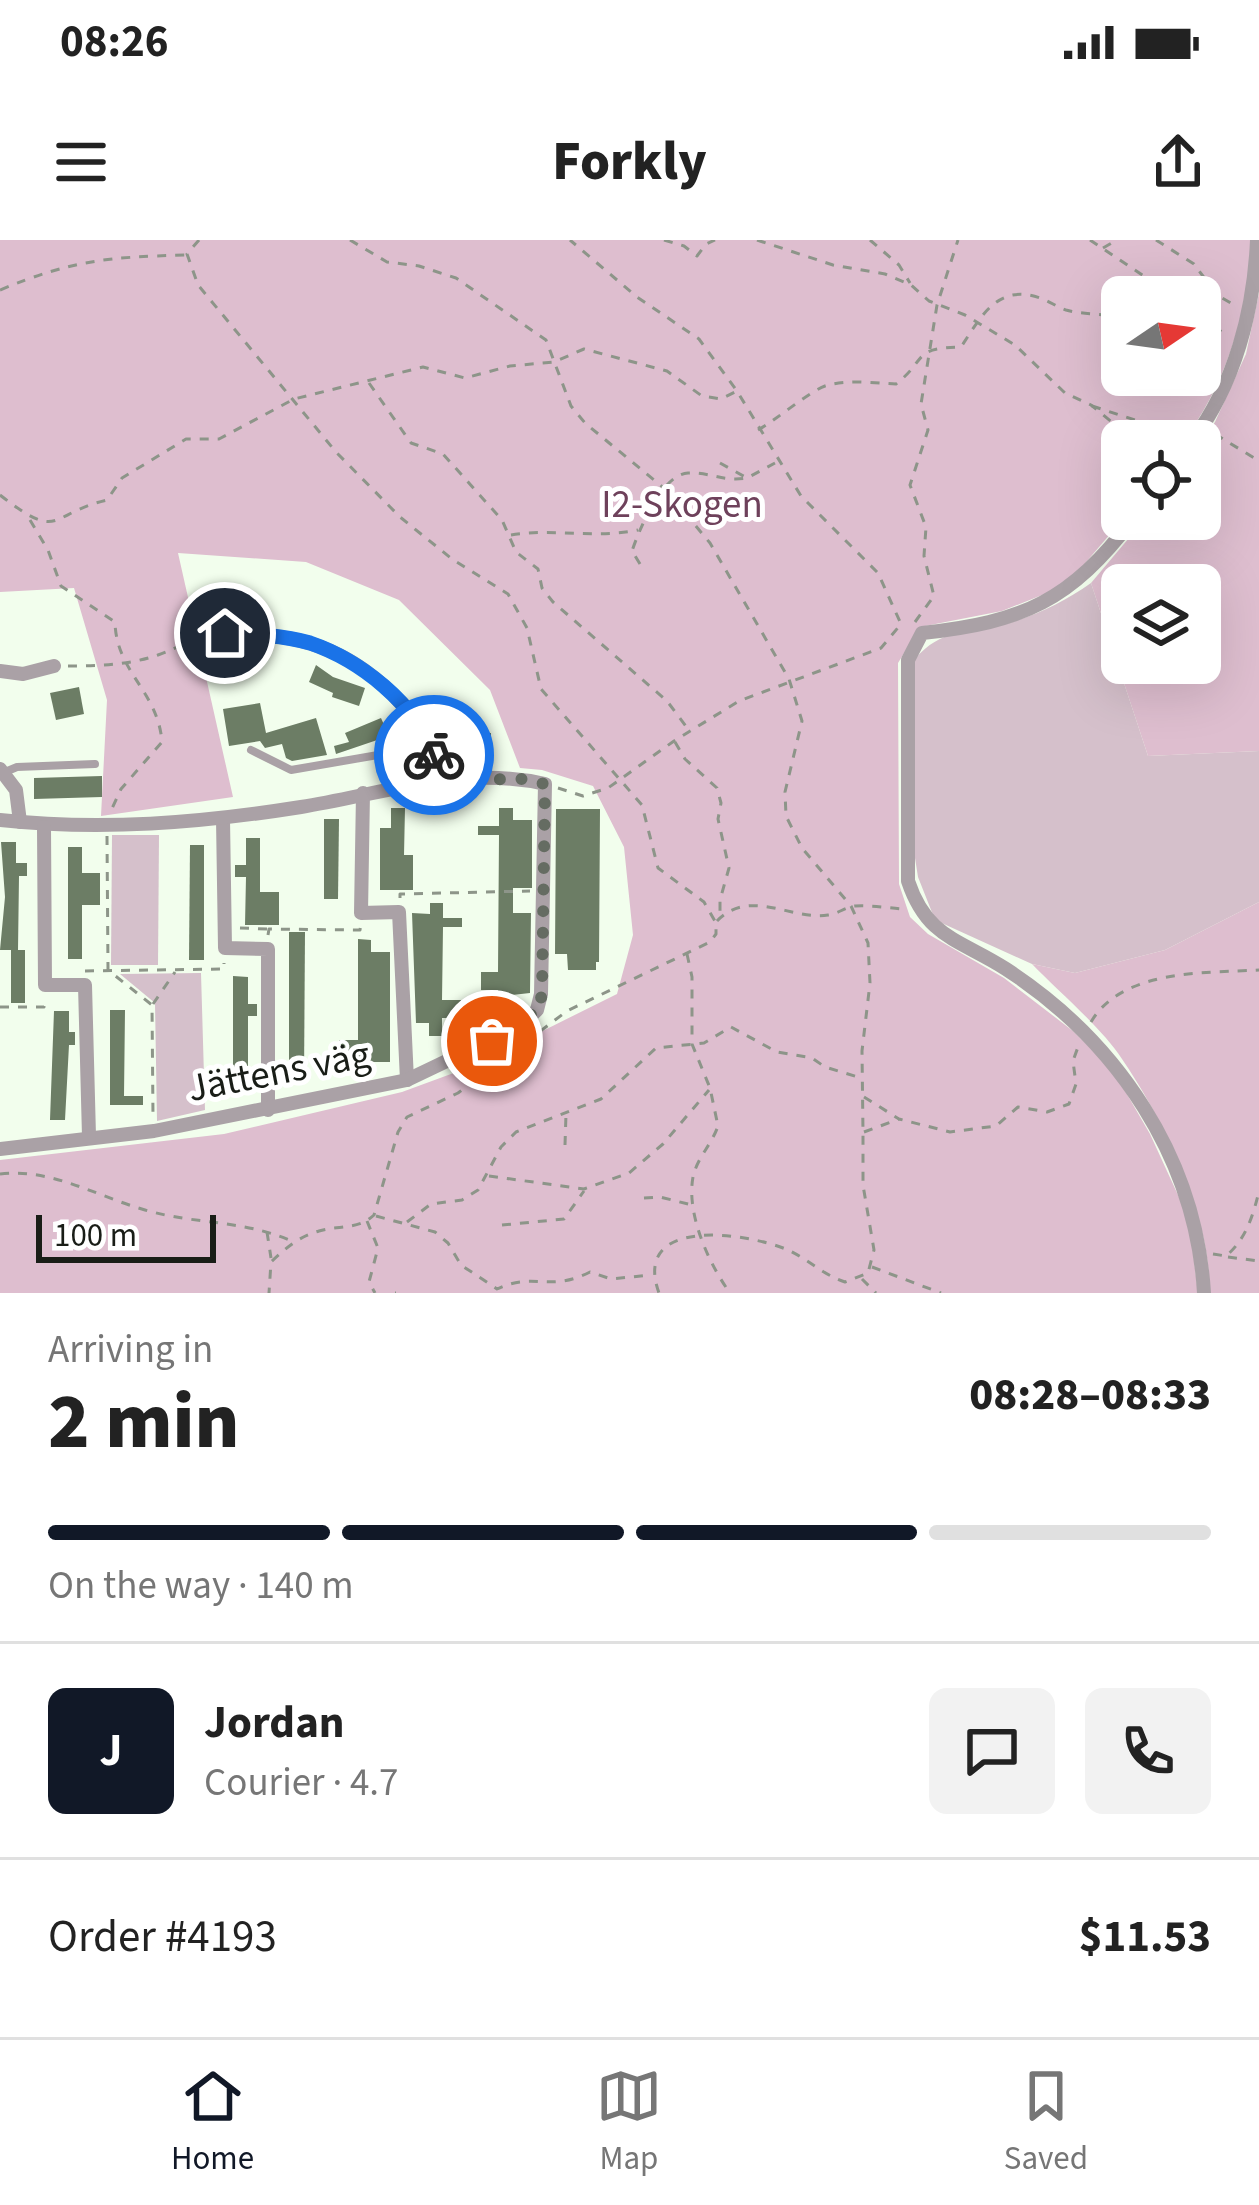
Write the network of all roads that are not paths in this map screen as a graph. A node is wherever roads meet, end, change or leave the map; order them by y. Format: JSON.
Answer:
{"nodes":[{"id":1,"x":1257,"y":240,"type":"edge"},
{"id":2,"x":1204,"y":420,"type":"edge"},
{"id":3,"x":1116,"y":540,"type":"edge"},
{"id":4,"x":225,"y":633,"type":"road end"},
{"id":5,"x":54,"y":666,"type":"road end"},
{"id":6,"x":0,"y":671,"type":"edge"},
{"id":7,"x":431,"y":746,"type":"junction"},
{"id":8,"x":250,"y":750,"type":"dead end"},
{"id":9,"x":94,"y":764,"type":"dead end"},
{"id":10,"x":2,"y":771,"type":"edge"},
{"id":11,"x":439,"y":780,"type":"junction"},
{"id":12,"x":363,"y":793,"type":"junction"},
{"id":13,"x":224,"y":819,"type":"junction"},
{"id":14,"x":0,"y":820,"type":"edge"},
{"id":15,"x":20,"y":822,"type":"junction"},
{"id":16,"x":44,"y":826,"type":"junction"},
{"id":17,"x":407,"y":1080,"type":"junction"},
{"id":18,"x":268,"y":1110,"type":"junction"},
{"id":19,"x":89,"y":1136,"type":"junction"},
{"id":20,"x":0,"y":1149,"type":"edge"},
{"id":21,"x":1204,"y":1293,"type":"edge"}],
"edges":[{"from":1,"to":2,"type":"street"},
{"from":3,"to":21,"type":"street"},
{"from":4,"to":7,"type":"street"},
{"from":5,"to":6,"type":"street"},
{"from":7,"to":8,"type":"lane"},
{"from":7,"to":11,"type":"street"},
{"from":9,"to":10,"type":"lane"},
{"from":10,"to":15,"type":"street"},
{"from":11,"to":12,"type":"street"},
{"from":11,"to":17,"type":"street","name":"Jättens väg"},
{"from":12,"to":13,"type":"street"},
{"from":12,"to":17,"type":"street"},
{"from":13,"to":16,"type":"street"},
{"from":13,"to":18,"type":"street"},
{"from":14,"to":15,"type":"street"},
{"from":15,"to":16,"type":"street"},
{"from":16,"to":19,"type":"street"},
{"from":17,"to":18,"type":"street","name":"Jättens väg"},
{"from":18,"to":19,"type":"street","name":"Jättens väg"},
{"from":19,"to":20,"type":"street","name":"Jättens väg"}]}
